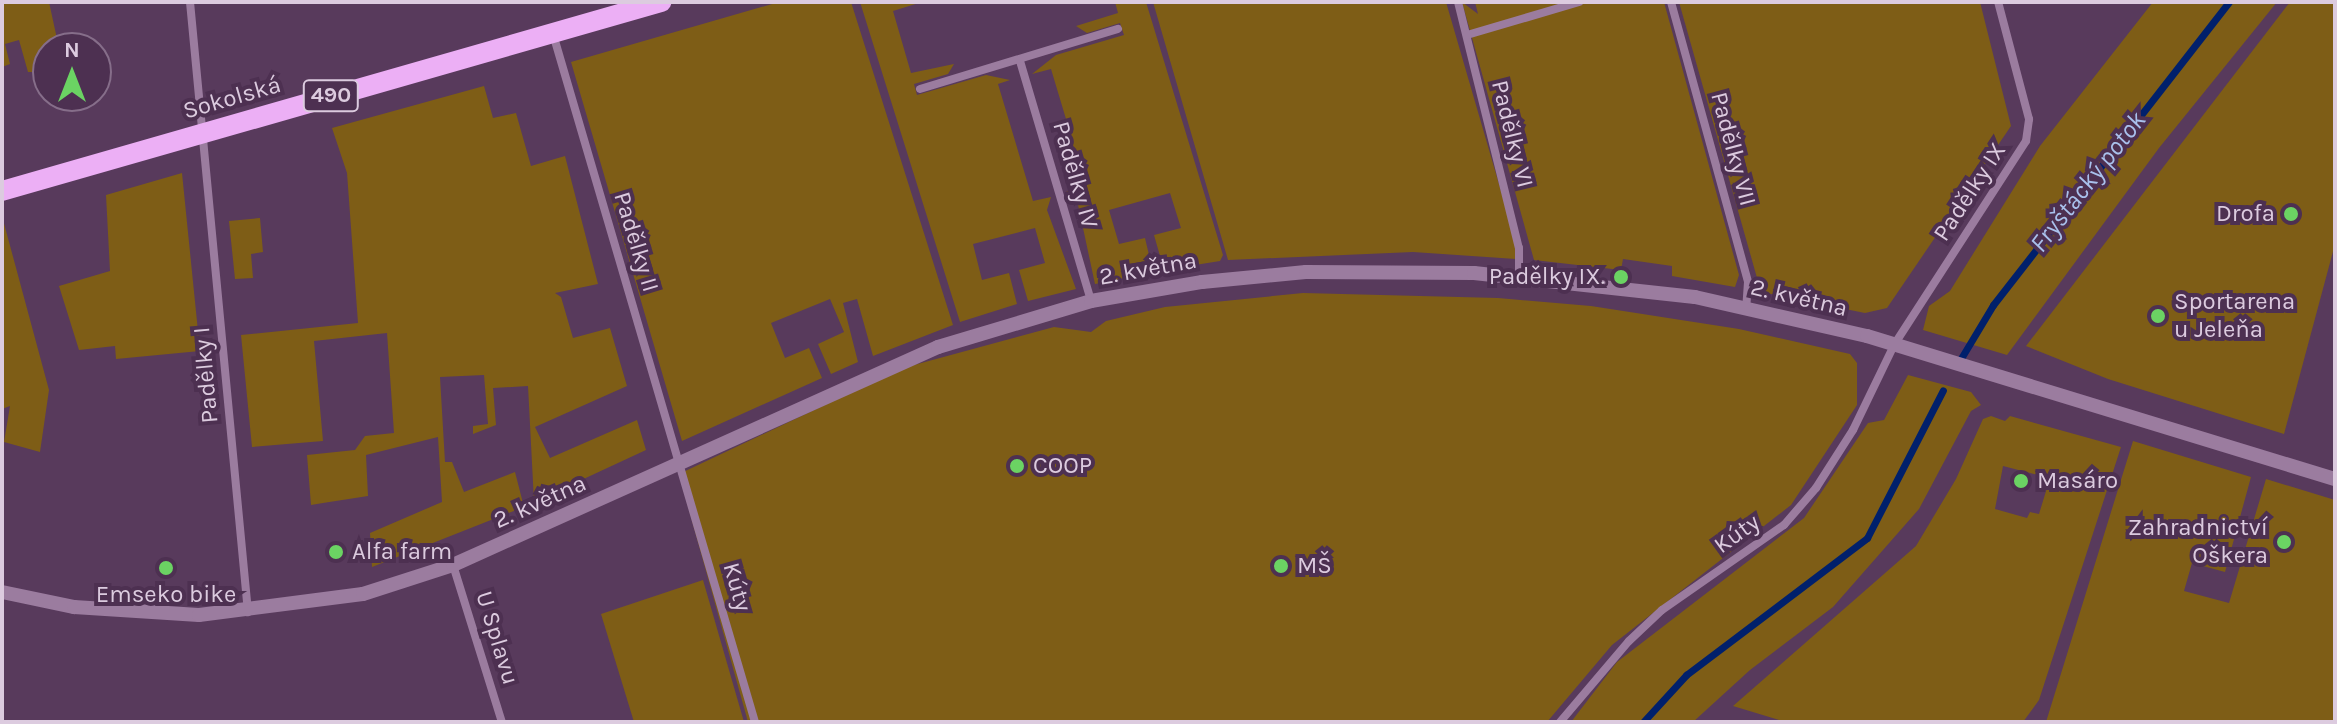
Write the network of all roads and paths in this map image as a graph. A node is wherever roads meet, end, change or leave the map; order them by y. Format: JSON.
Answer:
{"nodes":[{"id":1,"x":190,"y":2,"type":"edge"},
{"id":2,"x":661,"y":2,"type":"edge"},
{"id":3,"x":1458,"y":2,"type":"edge"},
{"id":4,"x":1579,"y":2,"type":"edge"},
{"id":5,"x":1671,"y":2,"type":"edge"},
{"id":6,"x":1998,"y":2,"type":"edge"},
{"id":7,"x":1118,"y":29,"type":"dead end"},
{"id":8,"x":553,"y":33,"type":"junction"},
{"id":9,"x":1467,"y":35,"type":"junction"},
{"id":10,"x":1020,"y":61,"type":"junction"},
{"id":11,"x":920,"y":89,"type":"dead end"},
{"id":12,"x":203,"y":133,"type":"junction"},
{"id":13,"x":2,"y":191,"type":"edge"},
{"id":14,"x":1519,"y":277,"type":"junction"},
{"id":15,"x":1091,"y":301,"type":"junction"},
{"id":16,"x":1746,"y":308,"type":"junction"},
{"id":17,"x":1894,"y":345,"type":"junction"},
{"id":18,"x":679,"y":463,"type":"junction"},
{"id":19,"x":2335,"y":479,"type":"edge"},
{"id":20,"x":453,"y":565,"type":"junction"},
{"id":21,"x":2,"y":592,"type":"edge"},
{"id":22,"x":248,"y":612,"type":"junction"},
{"id":23,"x":502,"y":722,"type":"edge"},
{"id":24,"x":755,"y":722,"type":"edge"},
{"id":25,"x":1560,"y":722,"type":"edge"}],
"edges":[{"from":1,"to":12,"type":"street","name":"Padělky I"},
{"from":2,"to":8,"type":"main road","name":"Sokolská","number":"490"},
{"from":3,"to":9,"type":"street","name":"Padělky VI"},
{"from":4,"to":9,"type":"street"},
{"from":5,"to":16,"type":"street","name":"Padělky VII"},
{"from":6,"to":17,"type":"street","name":"Padělky IX"},
{"from":7,"to":10,"type":"street"},
{"from":8,"to":12,"type":"main road","name":"Sokolská","number":"490"},
{"from":8,"to":18,"type":"street","name":"Padělky II"},
{"from":9,"to":14,"type":"street","name":"Padělky VI"},
{"from":10,"to":11,"type":"street"},
{"from":10,"to":15,"type":"street","name":"Padělky IV"},
{"from":12,"to":13,"type":"main road","name":"Sokolská","number":"490"},
{"from":12,"to":22,"type":"street","name":"Padělky I"},
{"from":14,"to":15,"type":"street","name":"2. května"},
{"from":14,"to":16,"type":"street","name":"2. května"},
{"from":15,"to":18,"type":"street","name":"2. května"},
{"from":16,"to":17,"type":"street","name":"2. května"},
{"from":17,"to":19,"type":"street","name":"2. května"},
{"from":17,"to":25,"type":"street","name":"Kúty"},
{"from":18,"to":20,"type":"street","name":"2. května"},
{"from":18,"to":24,"type":"street","name":"Kúty"},
{"from":20,"to":22,"type":"street","name":"2. května"},
{"from":20,"to":23,"type":"street","name":"U Splavu"},
{"from":21,"to":22,"type":"street","name":"2. května"}]}
